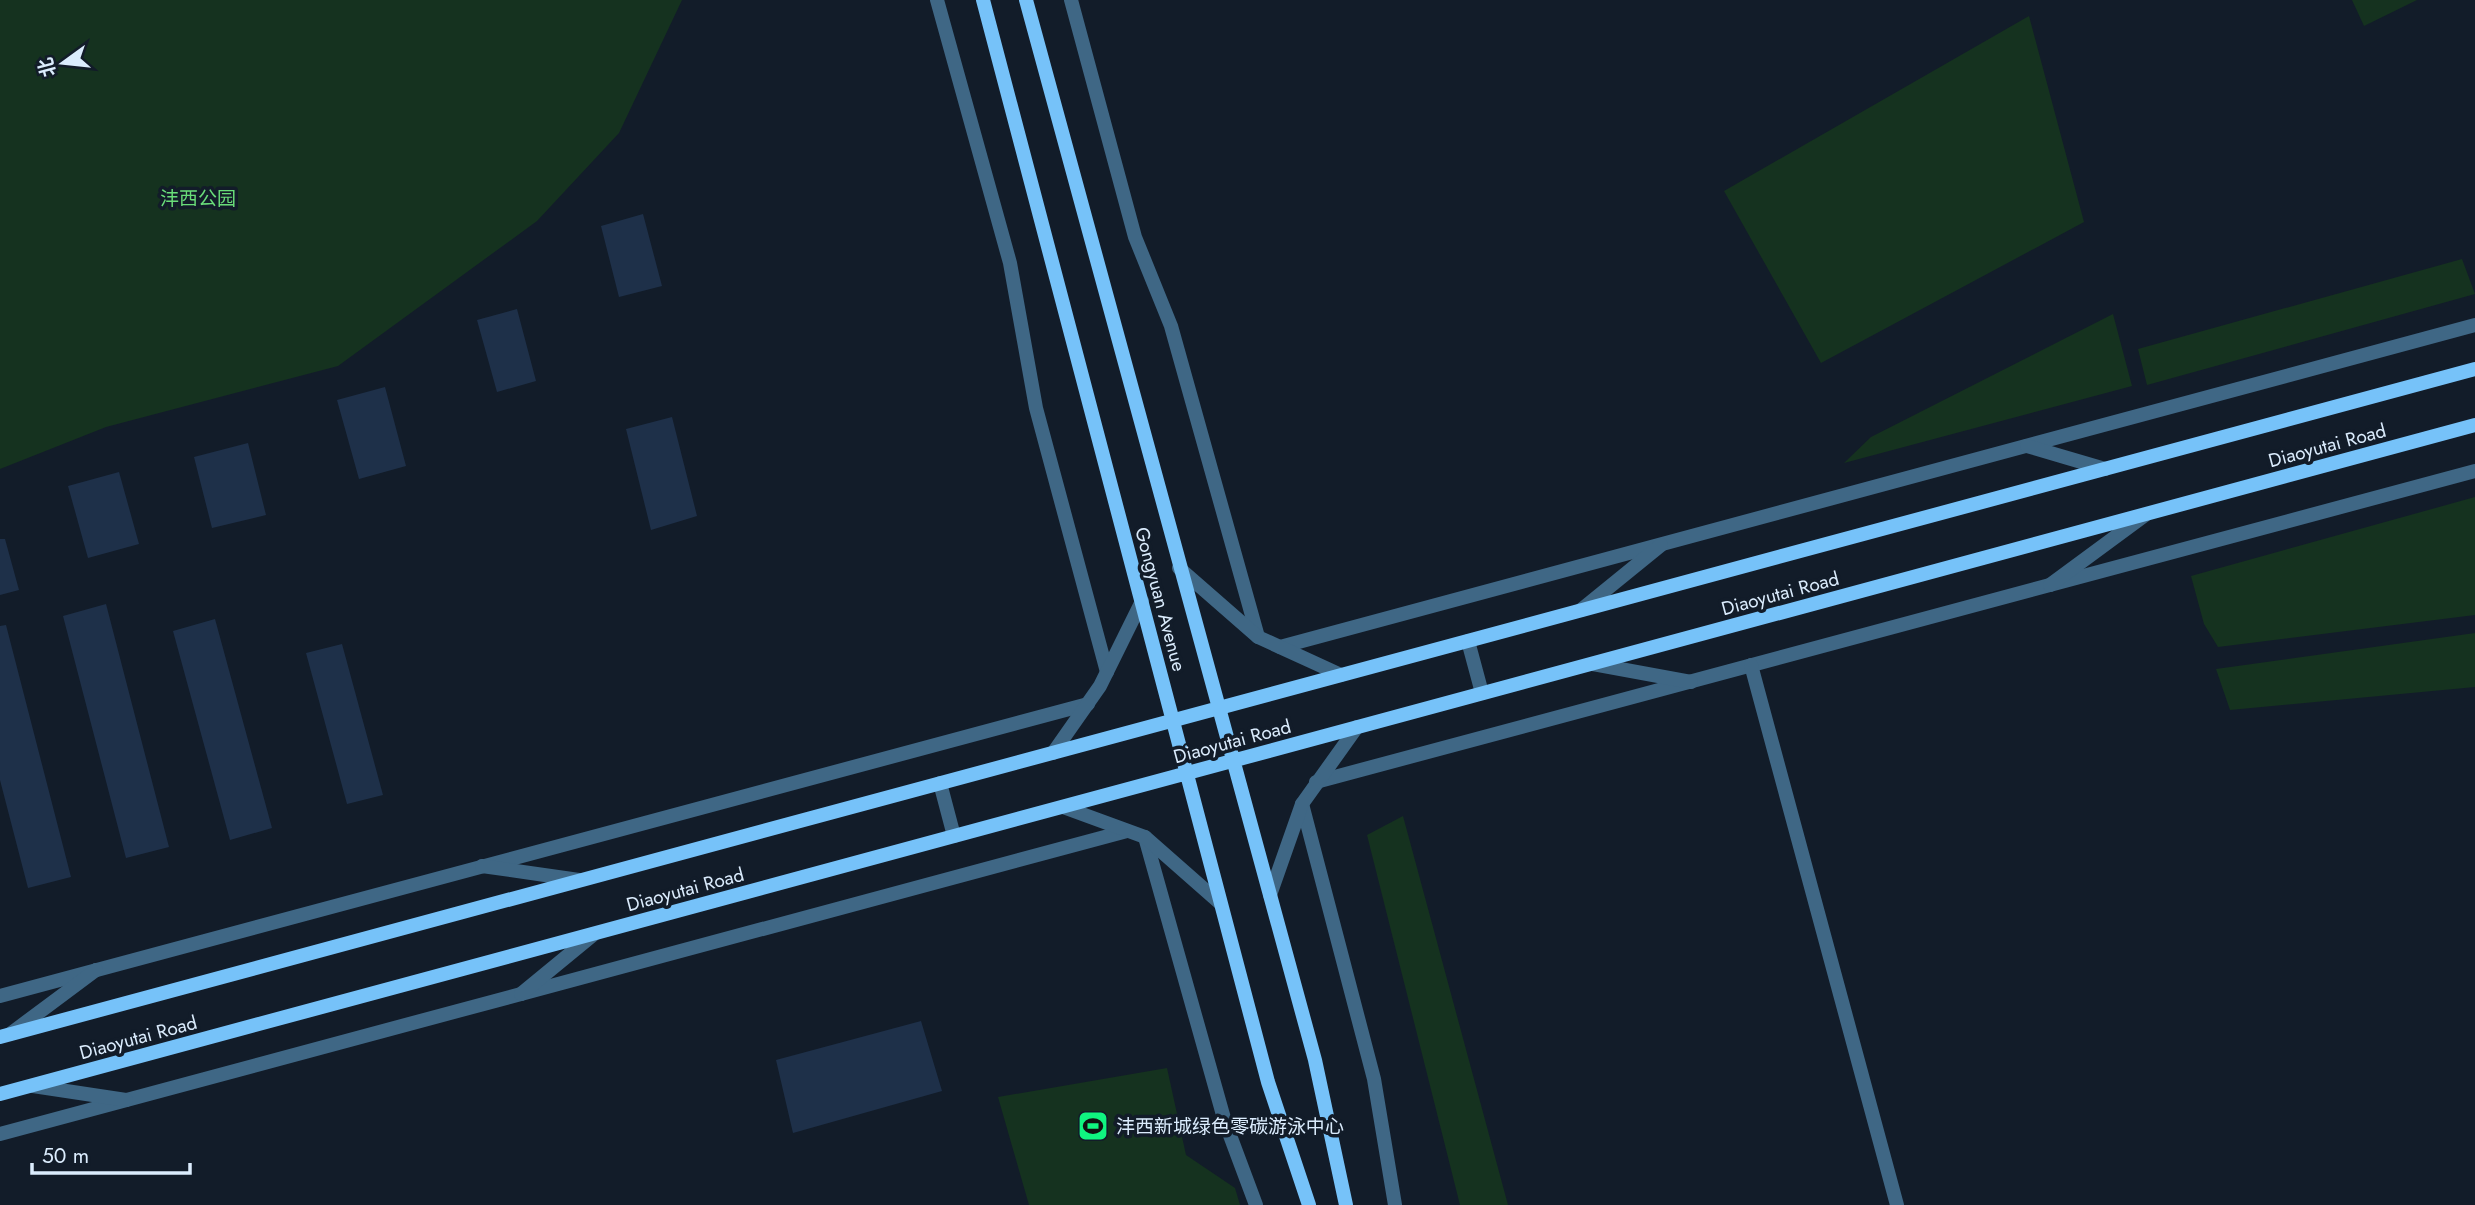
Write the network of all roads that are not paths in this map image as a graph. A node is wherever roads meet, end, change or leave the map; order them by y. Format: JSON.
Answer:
{"nodes":[{"id":1,"x":937,"y":0,"type":"edge"},
{"id":2,"x":983,"y":0,"type":"edge"},
{"id":3,"x":1026,"y":0,"type":"edge"},
{"id":4,"x":1071,"y":0,"type":"edge"},
{"id":5,"x":2475,"y":326,"type":"edge"},
{"id":6,"x":2475,"y":369,"type":"edge"},
{"id":7,"x":2475,"y":425,"type":"edge"},
{"id":8,"x":2027,"y":446,"type":"junction"},
{"id":9,"x":2105,"y":468,"type":"junction"},
{"id":10,"x":2475,"y":471,"type":"edge"},
{"id":11,"x":2145,"y":515,"type":"junction"},
{"id":12,"x":1661,"y":545,"type":"junction"},
{"id":13,"x":1179,"y":568,"type":"junction"},
{"id":14,"x":2050,"y":585,"type":"junction"},
{"id":15,"x":1142,"y":601,"type":"junction"},
{"id":16,"x":1580,"y":610,"type":"junction"},
{"id":17,"x":1258,"y":637,"type":"junction"},
{"id":18,"x":1468,"y":641,"type":"junction"},
{"id":19,"x":1280,"y":647,"type":"junction"},
{"id":20,"x":1593,"y":664,"type":"junction"},
{"id":21,"x":1751,"y":665,"type":"junction"},
{"id":22,"x":1107,"y":672,"type":"junction"},
{"id":23,"x":1341,"y":675,"type":"junction"},
{"id":24,"x":1691,"y":682,"type":"junction"},
{"id":25,"x":1482,"y":693,"type":"junction"},
{"id":26,"x":1088,"y":704,"type":"junction"},
{"id":27,"x":1217,"y":708,"type":"junction"},
{"id":28,"x":1173,"y":721,"type":"junction"},
{"id":29,"x":1357,"y":727,"type":"junction"},
{"id":30,"x":1052,"y":753,"type":"junction"},
{"id":31,"x":1233,"y":761,"type":"junction"},
{"id":32,"x":1186,"y":774,"type":"junction"},
{"id":33,"x":1316,"y":782,"type":"junction"},
{"id":34,"x":940,"y":783,"type":"junction"},
{"id":35,"x":1302,"y":804,"type":"junction"},
{"id":36,"x":1063,"y":807,"type":"junction"},
{"id":37,"x":1127,"y":831,"type":"junction"},
{"id":38,"x":954,"y":836,"type":"junction"},
{"id":39,"x":1145,"y":837,"type":"junction"},
{"id":40,"x":482,"y":866,"type":"junction"},
{"id":41,"x":580,"y":880,"type":"junction"},
{"id":42,"x":1270,"y":895,"type":"junction"},
{"id":43,"x":1220,"y":903,"type":"junction"},
{"id":44,"x":594,"y":934,"type":"junction"},
{"id":45,"x":96,"y":970,"type":"junction"},
{"id":46,"x":521,"y":993,"type":"junction"},
{"id":47,"x":0,"y":996,"type":"edge"},
{"id":48,"x":4,"y":1036,"type":"edge"},
{"id":49,"x":31,"y":1086,"type":"junction"},
{"id":50,"x":0,"y":1094,"type":"edge"},
{"id":51,"x":126,"y":1100,"type":"junction"},
{"id":52,"x":0,"y":1133,"type":"edge"},
{"id":53,"x":1256,"y":1205,"type":"edge"},
{"id":54,"x":1309,"y":1205,"type":"edge"},
{"id":55,"x":1346,"y":1205,"type":"edge"},
{"id":56,"x":1395,"y":1205,"type":"edge"},
{"id":57,"x":1897,"y":1205,"type":"edge"}],
"edges":[{"from":1,"to":22,"type":"street"},
{"from":2,"to":15,"type":"main road","name":"Gongyuan Avenue"},
{"from":3,"to":13,"type":"main road","name":"Gongyuan Avenue"},
{"from":4,"to":17,"type":"street"},
{"from":5,"to":8,"type":"street"},
{"from":6,"to":9,"type":"main road","name":"Diaoyutai Road"},
{"from":7,"to":11,"type":"main road","name":"Diaoyutai Road"},
{"from":8,"to":9,"type":"street"},
{"from":8,"to":12,"type":"street"},
{"from":9,"to":16,"type":"main road","name":"Diaoyutai Road"},
{"from":10,"to":14,"type":"street"},
{"from":11,"to":14,"type":"street"},
{"from":11,"to":20,"type":"main road","name":"Diaoyutai Road"},
{"from":12,"to":16,"type":"street"},
{"from":12,"to":19,"type":"street"},
{"from":13,"to":17,"type":"street"},
{"from":13,"to":27,"type":"main road","name":"Gongyuan Avenue"},
{"from":14,"to":21,"type":"street"},
{"from":15,"to":22,"type":"street"},
{"from":15,"to":28,"type":"main road","name":"Gongyuan Avenue"},
{"from":16,"to":18,"type":"main road","name":"Diaoyutai Road"},
{"from":17,"to":19,"type":"street"},
{"from":18,"to":23,"type":"main road","name":"Diaoyutai Road"},
{"from":18,"to":25,"type":"street"},
{"from":19,"to":23,"type":"street"},
{"from":20,"to":24,"type":"street"},
{"from":20,"to":25,"type":"main road","name":"Diaoyutai Road"},
{"from":21,"to":24,"type":"street"},
{"from":21,"to":57,"type":"street"},
{"from":22,"to":26,"type":"street"},
{"from":23,"to":27,"type":"main road","name":"Diaoyutai Road"},
{"from":24,"to":33,"type":"street"},
{"from":25,"to":29,"type":"main road","name":"Diaoyutai Road"},
{"from":26,"to":30,"type":"street"},
{"from":26,"to":40,"type":"street"},
{"from":27,"to":28,"type":"main road","name":"Diaoyutai Road"},
{"from":27,"to":31,"type":"main road","name":"Gongyuan Avenue"},
{"from":28,"to":30,"type":"main road","name":"Diaoyutai Road"},
{"from":28,"to":32,"type":"main road","name":"Gongyuan Avenue"},
{"from":29,"to":31,"type":"main road","name":"Diaoyutai Road"},
{"from":29,"to":33,"type":"street"},
{"from":30,"to":34,"type":"main road","name":"Diaoyutai Road"},
{"from":31,"to":32,"type":"main road","name":"Diaoyutai Road"},
{"from":31,"to":42,"type":"main road","name":"Gongyuan Avenue"},
{"from":32,"to":36,"type":"main road","name":"Diaoyutai Road"},
{"from":32,"to":43,"type":"main road","name":"Gongyuan Avenue"},
{"from":33,"to":35,"type":"street"},
{"from":34,"to":38,"type":"street"},
{"from":34,"to":41,"type":"main road","name":"Diaoyutai Road"},
{"from":35,"to":42,"type":"street"},
{"from":35,"to":56,"type":"street"},
{"from":36,"to":37,"type":"street"},
{"from":36,"to":38,"type":"main road","name":"Diaoyutai Road"},
{"from":37,"to":39,"type":"street"},
{"from":37,"to":46,"type":"street"},
{"from":38,"to":44,"type":"main road","name":"Diaoyutai Road"},
{"from":39,"to":43,"type":"street"},
{"from":39,"to":53,"type":"street"},
{"from":40,"to":41,"type":"street"},
{"from":40,"to":45,"type":"street"},
{"from":41,"to":48,"type":"main road","name":"Diaoyutai Road"},
{"from":42,"to":55,"type":"main road","name":"Gongyuan Avenue"},
{"from":43,"to":54,"type":"main road","name":"Gongyuan Avenue"},
{"from":44,"to":46,"type":"street"},
{"from":44,"to":49,"type":"main road","name":"Diaoyutai Road"},
{"from":45,"to":47,"type":"street"},
{"from":45,"to":48,"type":"street"},
{"from":46,"to":51,"type":"street"},
{"from":49,"to":50,"type":"main road","name":"Diaoyutai Road"},
{"from":49,"to":51,"type":"street"},
{"from":51,"to":52,"type":"street"}]}
